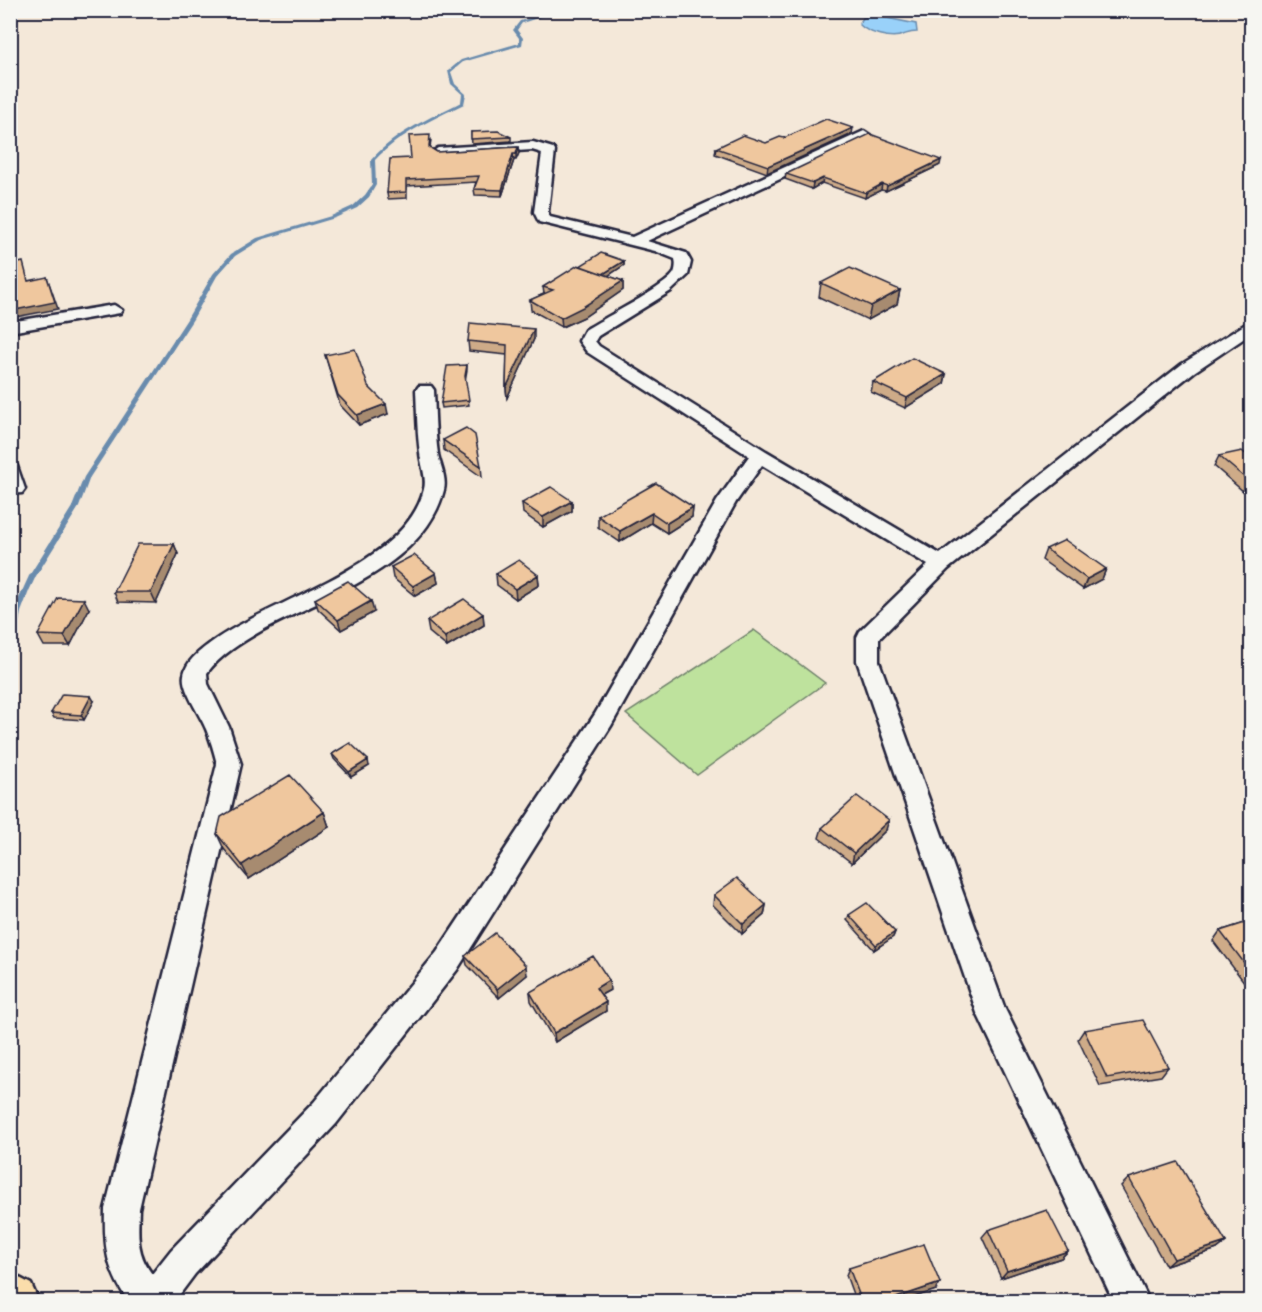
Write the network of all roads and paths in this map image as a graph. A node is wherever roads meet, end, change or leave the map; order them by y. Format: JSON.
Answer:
{"nodes":[{"id":1,"x":864,"y":135,"type":"edge"},
{"id":2,"x":438,"y":153,"type":"edge"},
{"id":3,"x":633,"y":242,"type":"junction"},
{"id":4,"x":114,"y":310,"type":"dead end"},
{"id":5,"x":1251,"y":325,"type":"edge"},
{"id":6,"x":10,"y":327,"type":"edge"},
{"id":7,"x":425,"y":390,"type":"dead end"},
{"id":8,"x":759,"y":455,"type":"junction"},
{"id":9,"x":10,"y":470,"type":"edge"},
{"id":10,"x":15,"y":489,"type":"dead end"},
{"id":11,"x":941,"y":564,"type":"junction"},
{"id":12,"x":152,"y":1302,"type":"edge"},
{"id":13,"x":1133,"y":1302,"type":"edge"}],
"edges":[{"from":1,"to":3,"type":"street"},
{"from":2,"to":3,"type":"street"},
{"from":3,"to":8,"type":"street"},
{"from":4,"to":6,"type":"street"},
{"from":5,"to":11,"type":"street"},
{"from":7,"to":12,"type":"street"},
{"from":8,"to":11,"type":"street"},
{"from":8,"to":12,"type":"street"},
{"from":9,"to":10,"type":"street"},
{"from":11,"to":13,"type":"street"}]}
